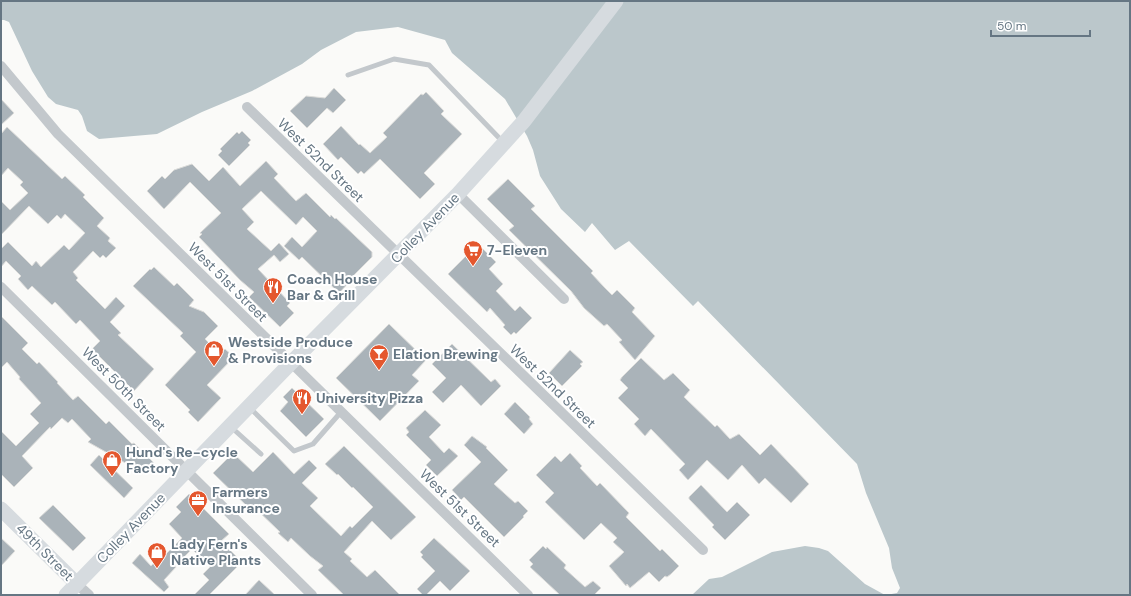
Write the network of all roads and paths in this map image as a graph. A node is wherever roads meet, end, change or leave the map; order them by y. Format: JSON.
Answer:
{"nodes":[{"id":1,"x":616,"y":1,"type":"edge"},
{"id":2,"x":1,"y":66,"type":"edge"},
{"id":3,"x":348,"y":75,"type":"dead end"},
{"id":4,"x":247,"y":107,"type":"dead end"},
{"id":5,"x":504,"y":143,"type":"junction"},
{"id":6,"x":458,"y":194,"type":"junction"},
{"id":7,"x":398,"y":255,"type":"junction"},
{"id":8,"x":1,"y":287,"type":"edge"},
{"id":9,"x":564,"y":299,"type":"dead end"},
{"id":10,"x":291,"y":363,"type":"junction"},
{"id":11,"x":249,"y":407,"type":"junction"},
{"id":12,"x":340,"y":412,"type":"junction"},
{"id":13,"x":230,"y":426,"type":"junction"},
{"id":14,"x":261,"y":454,"type":"dead end"},
{"id":15,"x":186,"y":471,"type":"junction"},
{"id":16,"x":1,"y":509,"type":"edge"},
{"id":17,"x":703,"y":550,"type":"dead end"},
{"id":18,"x":77,"y":584,"type":"junction"},
{"id":19,"x":66,"y":595,"type":"edge"},
{"id":20,"x":89,"y":595,"type":"edge"},
{"id":21,"x":312,"y":595,"type":"edge"},
{"id":22,"x":528,"y":595,"type":"edge"}],
"edges":[{"from":1,"to":5,"type":"main road","name":"Colley Avenue"},
{"from":2,"to":10,"type":"street","name":"West 51st Street"},
{"from":3,"to":5,"type":"lane"},
{"from":4,"to":7,"type":"street","name":"West 52nd Street"},
{"from":5,"to":6,"type":"main road","name":"Colley Avenue"},
{"from":6,"to":7,"type":"main road","name":"Colley Avenue"},
{"from":6,"to":9,"type":"street"},
{"from":7,"to":10,"type":"main road","name":"Colley Avenue"},
{"from":7,"to":17,"type":"street","name":"West 52nd Street"},
{"from":8,"to":15,"type":"street","name":"West 50th Street"},
{"from":10,"to":11,"type":"main road","name":"Colley Avenue"},
{"from":10,"to":12,"type":"street","name":"West 51st Street"},
{"from":11,"to":12,"type":"lane"},
{"from":11,"to":13,"type":"main road","name":"Colley Avenue"},
{"from":12,"to":22,"type":"street","name":"West 51st Street"},
{"from":13,"to":14,"type":"lane"},
{"from":13,"to":15,"type":"main road","name":"Colley Avenue"},
{"from":15,"to":18,"type":"main road","name":"Colley Avenue"},
{"from":15,"to":21,"type":"street","name":"West 50th Street"},
{"from":16,"to":18,"type":"main road","name":"49th Street"},
{"from":18,"to":19,"type":"main road","name":"Colley Avenue"},
{"from":18,"to":20,"type":"street","name":"49th Street"}]}
